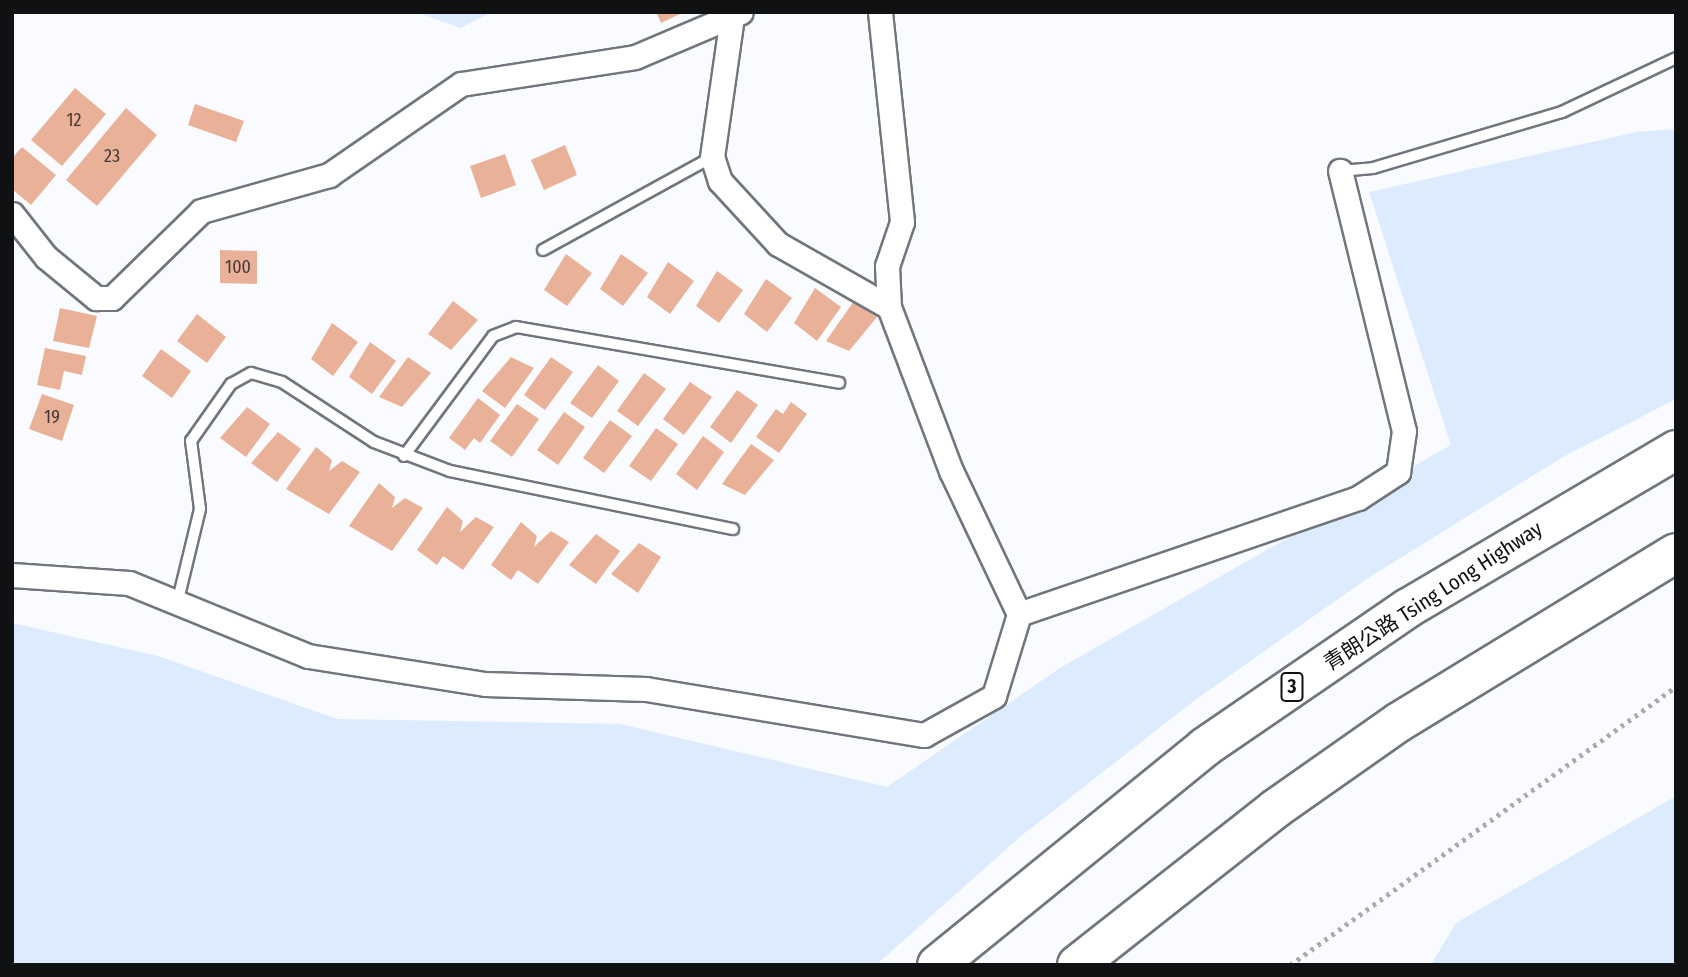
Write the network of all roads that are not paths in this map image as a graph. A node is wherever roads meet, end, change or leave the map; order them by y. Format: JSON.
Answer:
{"nodes":[{"id":1,"x":880,"y":12,"type":"edge"},
{"id":2,"x":737,"y":15,"type":"edge"},
{"id":3,"x":1676,"y":58,"type":"edge"},
{"id":4,"x":712,"y":157,"type":"junction"},
{"id":5,"x":1340,"y":171,"type":"joint"},
{"id":6,"x":12,"y":214,"type":"edge"},
{"id":7,"x":543,"y":250,"type":"dead end"},
{"id":8,"x":889,"y":307,"type":"junction"},
{"id":9,"x":839,"y":383,"type":"dead end"},
{"id":10,"x":1676,"y":450,"type":"edge"},
{"id":11,"x":404,"y":456,"type":"junction"},
{"id":12,"x":733,"y":529,"type":"dead end"},
{"id":13,"x":1676,"y":553,"type":"edge"},
{"id":14,"x":12,"y":575,"type":"edge"},
{"id":15,"x":178,"y":600,"type":"junction"},
{"id":16,"x":1019,"y":614,"type":"junction"},
{"id":17,"x":937,"y":965,"type":"edge"},
{"id":18,"x":1077,"y":965,"type":"edge"}],
"edges":[{"from":1,"to":8,"type":"street"},
{"from":2,"to":4,"type":"street"},
{"from":2,"to":6,"type":"street"},
{"from":3,"to":5,"type":"lane"},
{"from":4,"to":7,"type":"lane"},
{"from":4,"to":8,"type":"street"},
{"from":5,"to":16,"type":"street"},
{"from":8,"to":16,"type":"street"},
{"from":9,"to":11,"type":"lane"},
{"from":10,"to":17,"type":"highway","name":"青朗公路 Tsing Long Highway","number":"3"},
{"from":11,"to":12,"type":"lane"},
{"from":11,"to":15,"type":"lane"},
{"from":13,"to":18,"type":"highway"},
{"from":14,"to":15,"type":"street"},
{"from":15,"to":16,"type":"street"}]}
